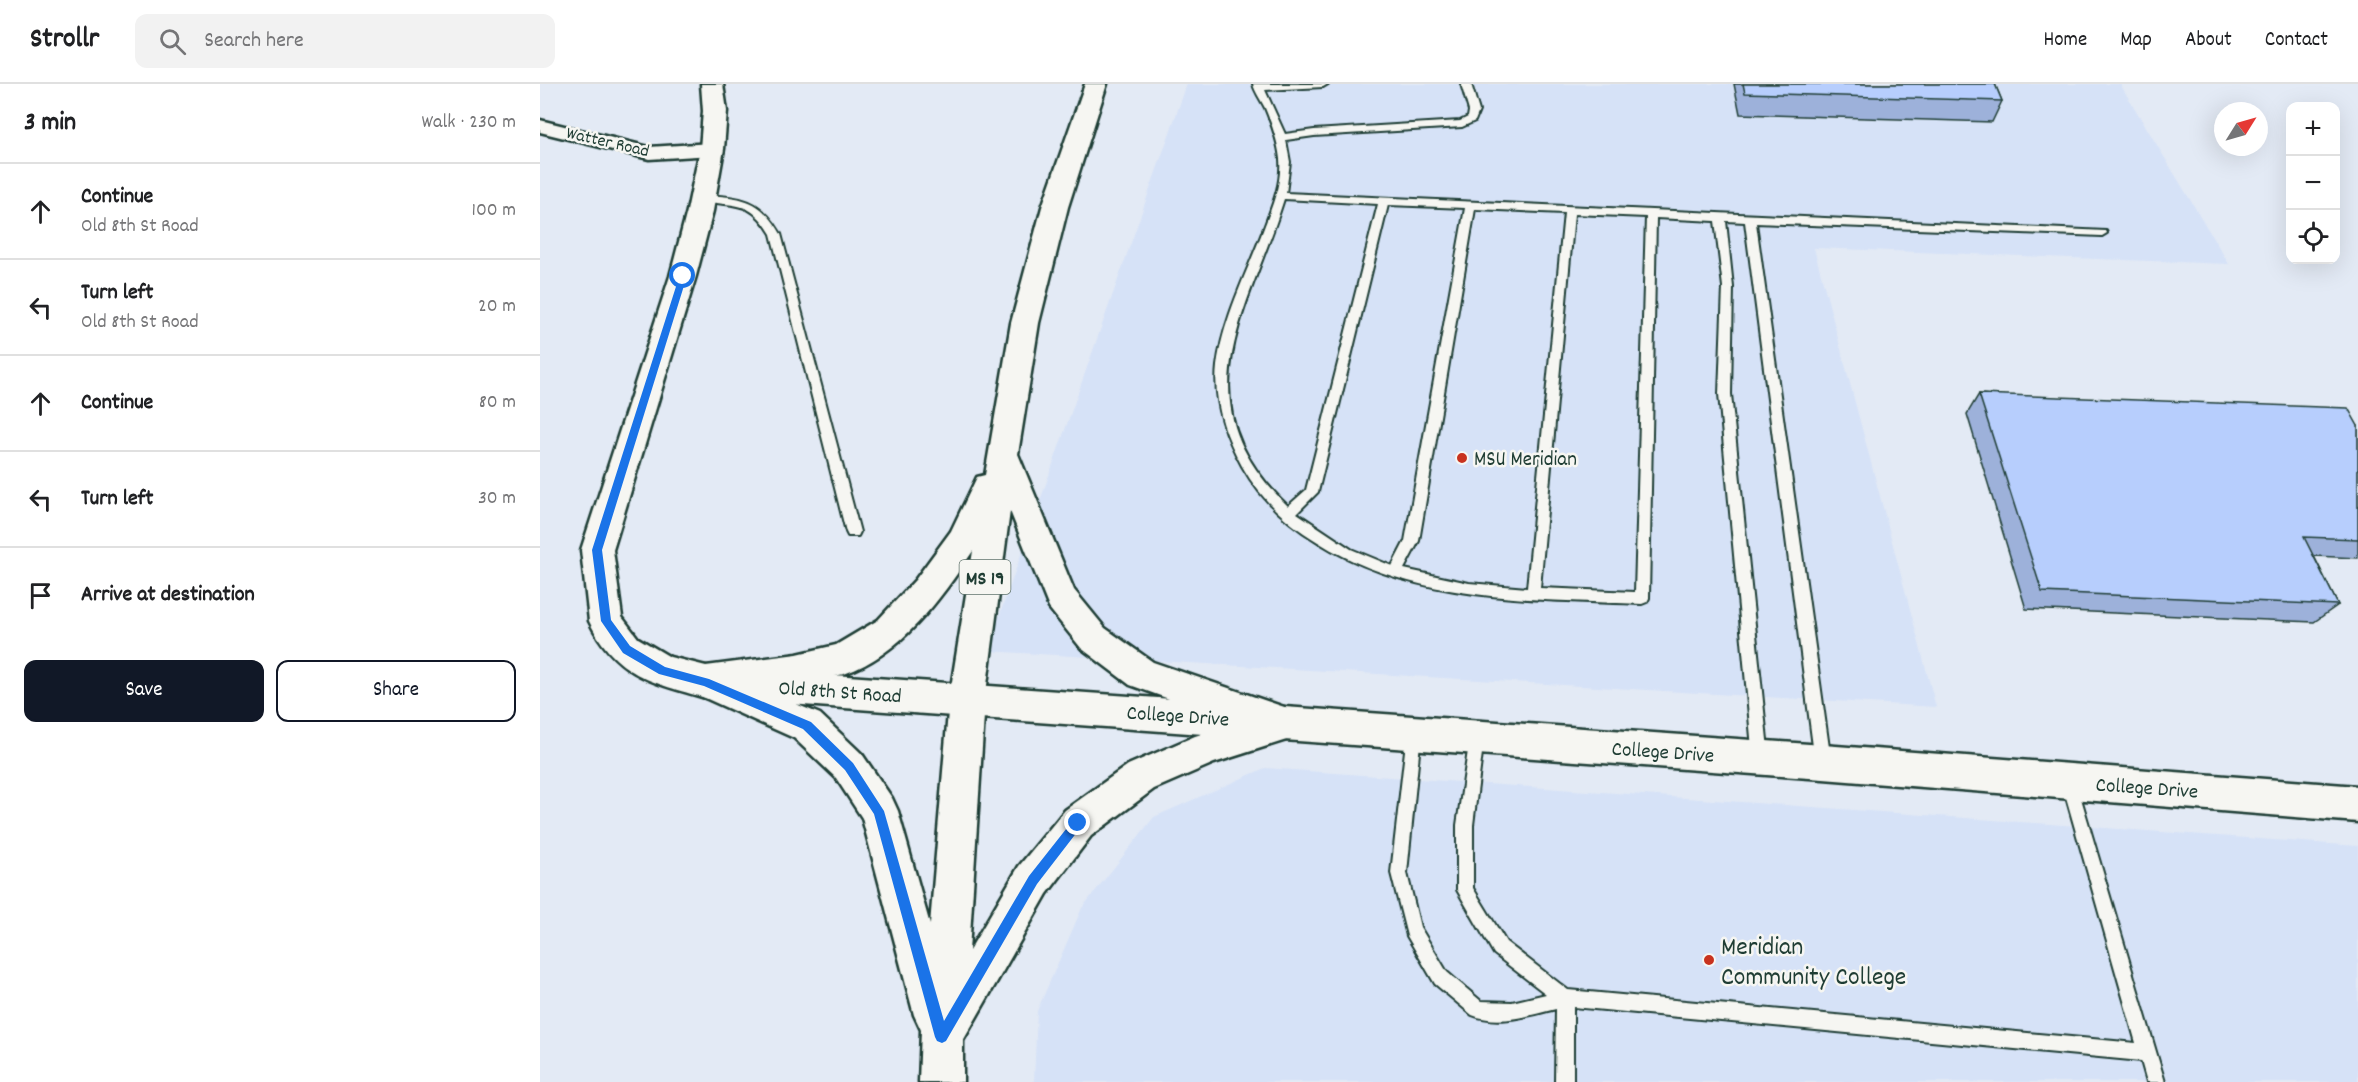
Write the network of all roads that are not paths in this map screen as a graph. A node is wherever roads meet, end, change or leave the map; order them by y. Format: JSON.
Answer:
{"nodes":[{"id":1,"x":712,"y":84,"type":"edge"},
{"id":2,"x":1096,"y":84,"type":"edge"},
{"id":3,"x":1323,"y":84,"type":"edge"},
{"id":4,"x":1466,"y":84,"type":"edge"},
{"id":5,"x":1258,"y":86,"type":"edge"},
{"id":6,"x":540,"y":126,"type":"edge"},
{"id":7,"x":1280,"y":138,"type":"junction"},
{"id":8,"x":712,"y":149,"type":"junction"},
{"id":9,"x":1280,"y":196,"type":"junction"},
{"id":10,"x":703,"y":198,"type":"junction"},
{"id":11,"x":1384,"y":201,"type":"junction"},
{"id":12,"x":1471,"y":205,"type":"junction"},
{"id":13,"x":1569,"y":210,"type":"junction"},
{"id":14,"x":1651,"y":214,"type":"junction"},
{"id":15,"x":1720,"y":218,"type":"junction"},
{"id":16,"x":1750,"y":219,"type":"junction"},
{"id":17,"x":2102,"y":233,"type":"dead end"},
{"id":18,"x":1003,"y":454,"type":"junction"},
{"id":19,"x":1288,"y":513,"type":"junction"},
{"id":20,"x":853,"y":532,"type":"dead end"},
{"id":21,"x":1395,"y":573,"type":"junction"},
{"id":22,"x":1533,"y":592,"type":"junction"},
{"id":23,"x":706,"y":682,"type":"junction"},
{"id":24,"x":967,"y":700,"type":"junction"},
{"id":25,"x":1286,"y":724,"type":"junction"},
{"id":26,"x":1414,"y":733,"type":"junction"},
{"id":27,"x":1477,"y":737,"type":"junction"},
{"id":28,"x":1761,"y":759,"type":"junction"},
{"id":29,"x":1823,"y":762,"type":"junction"},
{"id":30,"x":2069,"y":781,"type":"junction"},
{"id":31,"x":2358,"y":804,"type":"edge"},
{"id":32,"x":1565,"y":998,"type":"junction"},
{"id":33,"x":942,"y":1037,"type":"junction"},
{"id":34,"x":2147,"y":1053,"type":"junction"},
{"id":35,"x":941,"y":1082,"type":"edge"},
{"id":36,"x":1564,"y":1082,"type":"edge"},
{"id":37,"x":2156,"y":1082,"type":"edge"}],
"edges":[{"from":1,"to":8,"type":"main road","name":"Old 8th St Road"},
{"from":2,"to":18,"type":"main road","number":"MS 19"},
{"from":3,"to":5,"type":"lane"},
{"from":4,"to":7,"type":"lane"},
{"from":5,"to":7,"type":"lane"},
{"from":6,"to":8,"type":"street","name":"Watter Road"},
{"from":7,"to":9,"type":"lane"},
{"from":8,"to":10,"type":"main road","name":"Old 8th St Road"},
{"from":9,"to":11,"type":"lane"},
{"from":9,"to":19,"type":"lane"},
{"from":10,"to":20,"type":"lane"},
{"from":10,"to":23,"type":"main road","name":"Old 8th St Road"},
{"from":11,"to":12,"type":"lane"},
{"from":11,"to":19,"type":"lane"},
{"from":12,"to":13,"type":"lane"},
{"from":12,"to":21,"type":"lane"},
{"from":13,"to":14,"type":"lane"},
{"from":13,"to":22,"type":"lane"},
{"from":14,"to":15,"type":"lane"},
{"from":14,"to":22,"type":"lane"},
{"from":15,"to":16,"type":"lane"},
{"from":15,"to":28,"type":"lane"},
{"from":16,"to":17,"type":"lane"},
{"from":16,"to":29,"type":"lane"},
{"from":18,"to":23,"type":"main road"},
{"from":18,"to":24,"type":"main road","number":"MS 19"},
{"from":18,"to":25,"type":"main road"},
{"from":19,"to":21,"type":"lane"},
{"from":21,"to":22,"type":"lane"},
{"from":23,"to":24,"type":"main road","name":"Old 8th St Road"},
{"from":23,"to":33,"type":"main road"},
{"from":24,"to":25,"type":"main road","name":"College Drive"},
{"from":24,"to":33,"type":"main road","number":"MS 19"},
{"from":25,"to":26,"type":"main road","name":"College Drive"},
{"from":25,"to":33,"type":"main road"},
{"from":26,"to":27,"type":"main road","name":"College Drive"},
{"from":26,"to":32,"type":"lane"},
{"from":27,"to":28,"type":"main road","name":"College Drive"},
{"from":27,"to":32,"type":"lane"},
{"from":28,"to":29,"type":"main road","name":"College Drive"},
{"from":29,"to":30,"type":"main road","name":"College Drive"},
{"from":30,"to":31,"type":"main road","name":"College Drive"},
{"from":30,"to":34,"type":"lane"},
{"from":32,"to":34,"type":"lane"},
{"from":32,"to":36,"type":"lane"},
{"from":33,"to":35,"type":"main road","number":"MS 19"},
{"from":34,"to":37,"type":"lane"}]}
